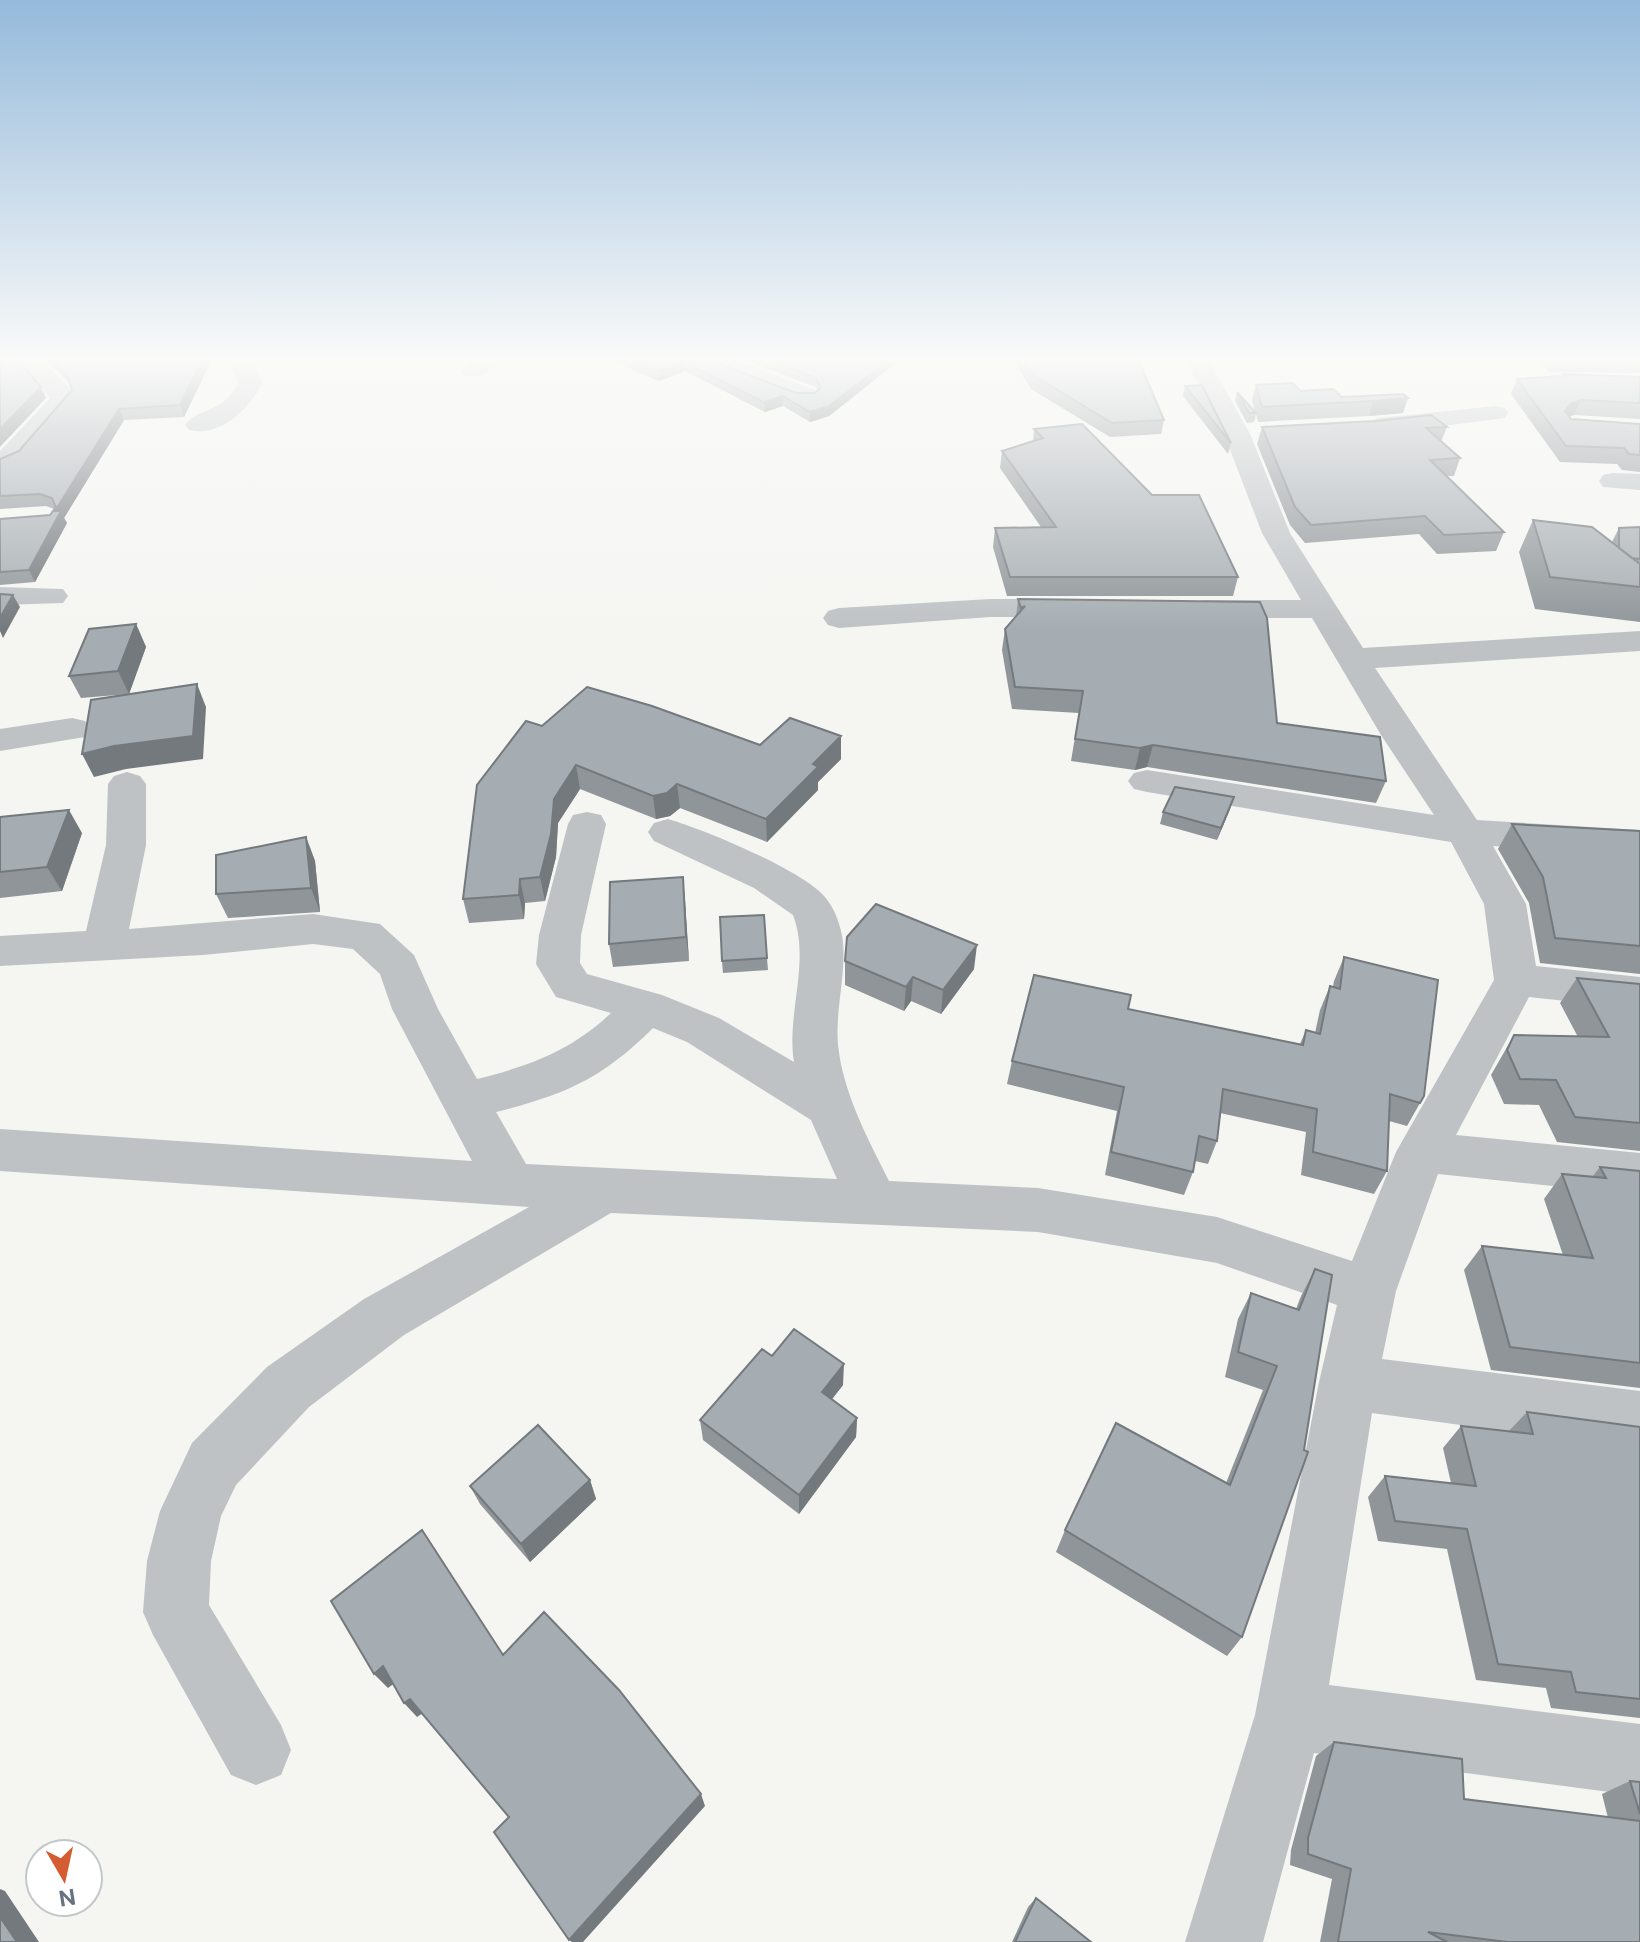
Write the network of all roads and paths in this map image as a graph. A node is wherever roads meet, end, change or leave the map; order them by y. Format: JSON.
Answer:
{"nodes":[{"id":1,"x":18,"y":450,"type":"edge"},
{"id":2,"x":1255,"y":450,"type":"edge"},
{"id":3,"x":0,"y":462,"type":"edge"},
{"id":4,"x":0,"y":596,"type":"edge"},
{"id":5,"x":52,"y":596,"type":"dead end"},
{"id":6,"x":1101,"y":609,"type":"edge"},
{"id":7,"x":1180,"y":609,"type":"edge"},
{"id":8,"x":1323,"y":609,"type":"junction"},
{"id":9,"x":839,"y":618,"type":"dead end"},
{"id":10,"x":1640,"y":641,"type":"edge"},
{"id":11,"x":1354,"y":659,"type":"junction"},
{"id":12,"x":72,"y":729,"type":"dead end"},
{"id":13,"x":0,"y":740,"type":"edge"},
{"id":14,"x":1147,"y":781,"type":"dead end"},
{"id":15,"x":127,"y":784,"type":"dead end"},
{"id":16,"x":587,"y":824,"type":"dead end"},
{"id":17,"x":668,"y":832,"type":"dead end"},
{"id":18,"x":1465,"y":832,"type":"junction"},
{"id":19,"x":1640,"y":843,"type":"edge"},
{"id":20,"x":104,"y":945,"type":"junction"},
{"id":21,"x":0,"y":951,"type":"edge"},
{"id":22,"x":1516,"y":980,"type":"junction"},
{"id":23,"x":1640,"y":993,"type":"edge"},
{"id":24,"x":646,"y":1007,"type":"junction"},
{"id":25,"x":464,"y":1101,"type":"junction"},
{"id":26,"x":831,"y":1108,"type":"junction"},
{"id":27,"x":0,"y":1150,"type":"edge"},
{"id":28,"x":1421,"y":1152,"type":"junction"},
{"id":29,"x":1640,"y":1174,"type":"edge"},
{"id":30,"x":511,"y":1185,"type":"junction"},
{"id":31,"x":604,"y":1191,"type":"junction"},
{"id":32,"x":872,"y":1201,"type":"junction"},
{"id":33,"x":1368,"y":1291,"type":"junction"},
{"id":34,"x":1348,"y":1382,"type":"junction"},
{"id":35,"x":1640,"y":1420,"type":"edge"},
{"id":36,"x":1290,"y":1715,"type":"junction"},
{"id":37,"x":256,"y":1750,"type":"dead end"},
{"id":38,"x":1640,"y":1760,"type":"edge"},
{"id":39,"x":1224,"y":1942,"type":"edge"}],
"edges":[{"from":1,"to":3,"type":"street"},
{"from":2,"to":8,"type":"street"},
{"from":4,"to":5,"type":"street"},
{"from":6,"to":9,"type":"street"},
{"from":7,"to":8,"type":"street"},
{"from":8,"to":11,"type":"street"},
{"from":10,"to":11,"type":"street"},
{"from":11,"to":18,"type":"street"},
{"from":12,"to":13,"type":"street"},
{"from":14,"to":18,"type":"street"},
{"from":15,"to":20,"type":"street"},
{"from":16,"to":24,"type":"street"},
{"from":17,"to":26,"type":"street"},
{"from":18,"to":19,"type":"street"},
{"from":18,"to":22,"type":"street"},
{"from":20,"to":21,"type":"street"},
{"from":20,"to":25,"type":"street"},
{"from":22,"to":23,"type":"street"},
{"from":22,"to":28,"type":"street"},
{"from":24,"to":25,"type":"street"},
{"from":24,"to":26,"type":"street"},
{"from":25,"to":30,"type":"street"},
{"from":26,"to":32,"type":"street"},
{"from":27,"to":30,"type":"street"},
{"from":28,"to":29,"type":"street"},
{"from":28,"to":33,"type":"street"},
{"from":30,"to":31,"type":"street"},
{"from":31,"to":32,"type":"street"},
{"from":31,"to":37,"type":"street"},
{"from":32,"to":33,"type":"street"},
{"from":33,"to":34,"type":"street"},
{"from":34,"to":35,"type":"street"},
{"from":34,"to":36,"type":"street"},
{"from":36,"to":38,"type":"street"},
{"from":36,"to":39,"type":"street"}]}
